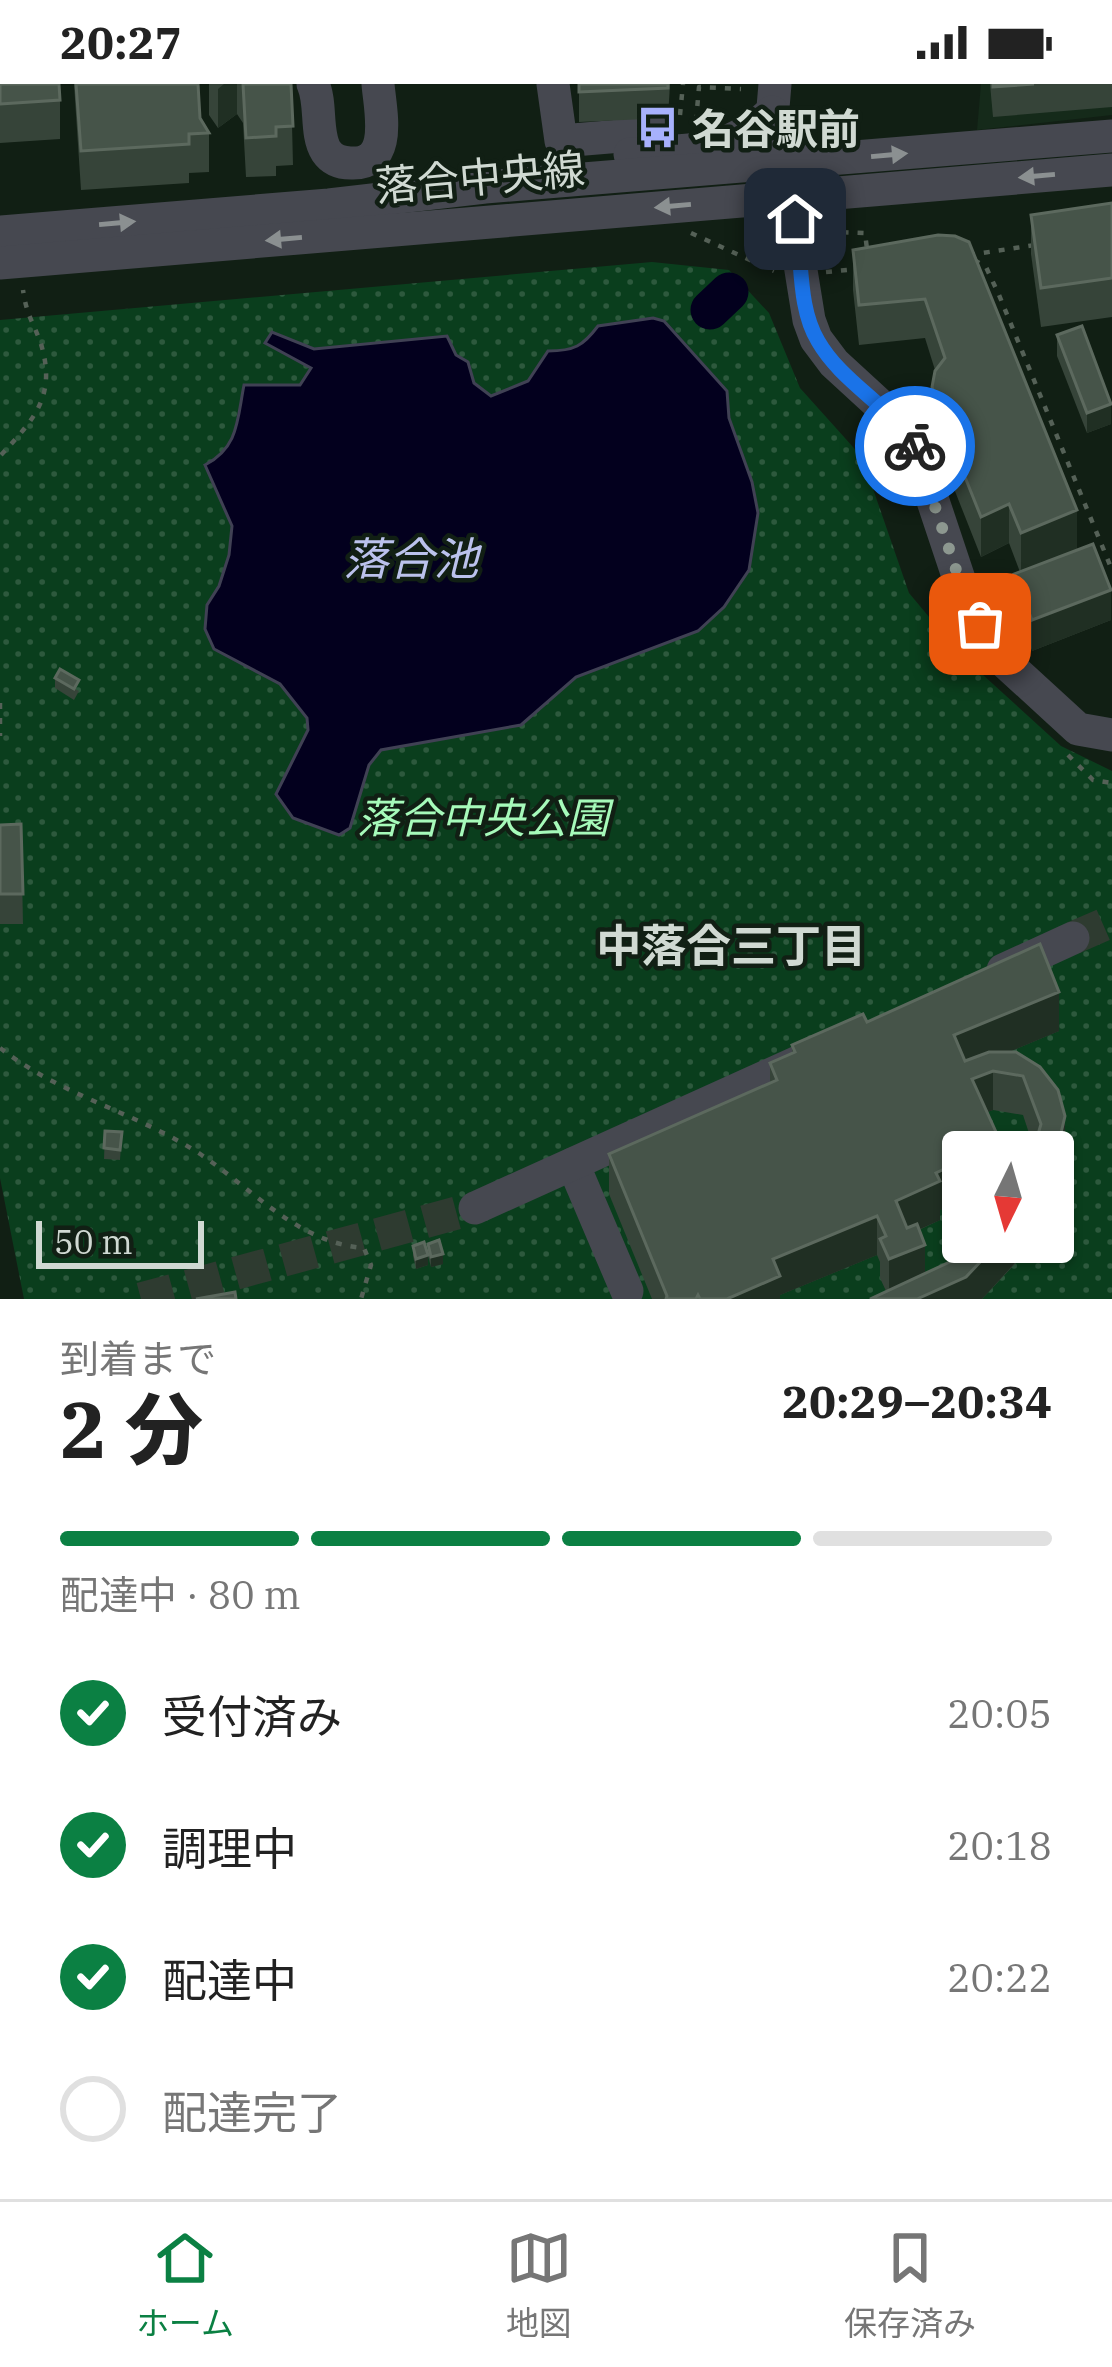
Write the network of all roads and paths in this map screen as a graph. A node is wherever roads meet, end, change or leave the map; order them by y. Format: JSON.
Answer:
{"nodes":[{"id":1,"x":313,"y":84,"type":"edge"},
{"id":2,"x":378,"y":84,"type":"edge"},
{"id":3,"x":553,"y":84,"type":"edge"},
{"id":4,"x":761,"y":92,"type":"edge"},
{"id":5,"x":695,"y":122,"type":"dead end"},
{"id":6,"x":1112,"y":136,"type":"edge"},
{"id":7,"x":772,"y":165,"type":"junction"},
{"id":8,"x":1112,"y":170,"type":"edge"},
{"id":9,"x":485,"y":187,"type":"junction"},
{"id":10,"x":789,"y":196,"type":"junction"},
{"id":11,"x":845,"y":210,"type":"dead end"},
{"id":12,"x":0,"y":232,"type":"edge"},
{"id":13,"x":1050,"y":243,"type":"edge"},
{"id":14,"x":0,"y":263,"type":"edge"},
{"id":15,"x":859,"y":268,"type":"edge"},
{"id":16,"x":23,"y":290,"type":"dead end"},
{"id":17,"x":0,"y":454,"type":"edge"},
{"id":18,"x":1112,"y":570,"type":"edge"},
{"id":19,"x":1024,"y":585,"type":"edge"},
{"id":20,"x":985,"y":601,"type":"dead end"},
{"id":21,"x":0,"y":703,"type":"edge"},
{"id":22,"x":1112,"y":734,"type":"edge"},
{"id":23,"x":0,"y":736,"type":"edge"},
{"id":24,"x":1061,"y":746,"type":"dead end"},
{"id":25,"x":1112,"y":783,"type":"edge"},
{"id":26,"x":1072,"y":938,"type":"tunnel mouth"},
{"id":27,"x":964,"y":987,"type":"edge"},
{"id":28,"x":833,"y":1046,"type":"edge"},
{"id":29,"x":0,"y":1048,"type":"edge"},
{"id":30,"x":573,"y":1164,"type":"junction"},
{"id":31,"x":475,"y":1208,"type":"tunnel mouth"},
{"id":32,"x":627,"y":1291,"type":"dead end"},
{"id":33,"x":361,"y":1299,"type":"edge"}],
"edges":[{"from":1,"to":2,"type":"street"},
{"from":3,"to":4,"type":"street"},
{"from":4,"to":5,"type":"path"},
{"from":4,"to":7,"type":"street"},
{"from":4,"to":9,"type":"street"},
{"from":7,"to":6,"type":"street","name":"落合中央線","one_way":true},
{"from":7,"to":9,"type":"street","name":"落合中央線"},
{"from":7,"to":10,"type":"street"},
{"from":8,"to":10,"type":"street","name":"落合中央線","one_way":true},
{"from":12,"to":9,"type":"street","name":"落合中央線","one_way":true},
{"from":10,"to":14,"type":"street","name":"落合中央線","one_way":true},
{"from":10,"to":22,"type":"street"},
{"from":11,"to":15,"type":"path"},
{"from":13,"to":18,"type":"path"},
{"from":16,"to":17,"type":"path"},
{"from":19,"to":20,"type":"path"},
{"from":21,"to":23,"type":"path"},
{"from":24,"to":25,"type":"path"},
{"from":26,"to":27,"type":"street"},
{"from":28,"to":30,"type":"street"},
{"from":29,"to":33,"type":"path"},
{"from":30,"to":31,"type":"street"},
{"from":30,"to":32,"type":"street"}]}
